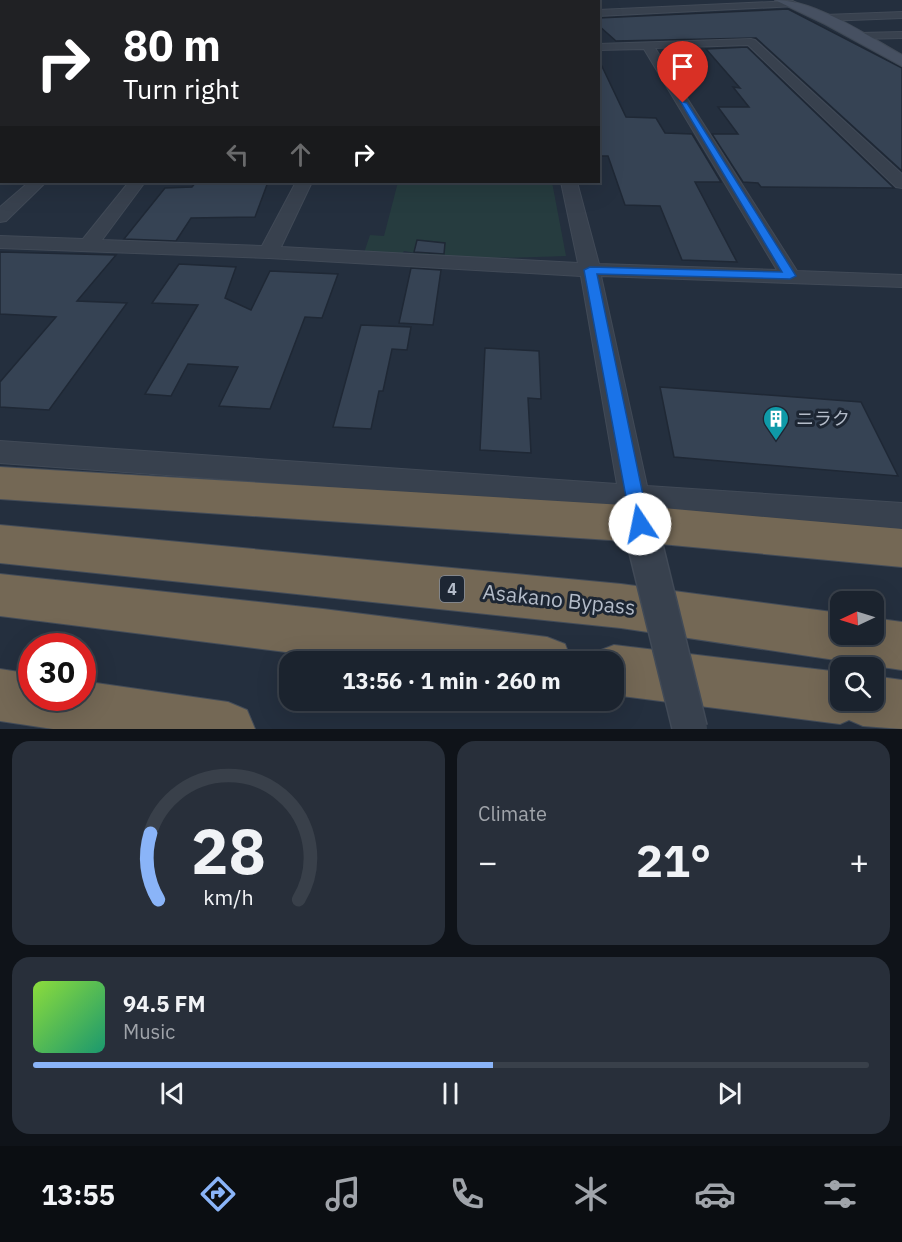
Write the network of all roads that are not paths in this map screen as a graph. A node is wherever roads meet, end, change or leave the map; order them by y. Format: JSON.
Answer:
{"nodes":[{"id":1,"x":675,"y":0,"type":"edge"},
{"id":2,"x":787,"y":2,"type":"edge"},
{"id":3,"x":695,"y":9,"type":"junction"},
{"id":4,"x":600,"y":13,"type":"edge"},
{"id":5,"x":902,"y":15,"type":"edge"},
{"id":6,"x":825,"y":18,"type":"junction"},
{"id":7,"x":902,"y":35,"type":"edge"},
{"id":8,"x":860,"y":36,"type":"junction"},
{"id":9,"x":647,"y":45,"type":"junction"},
{"id":10,"x":600,"y":47,"type":"edge"},
{"id":11,"x":902,"y":61,"type":"edge"},
{"id":12,"x":899,"y":178,"type":"edge"},
{"id":13,"x":37,"y":183,"type":"edge"},
{"id":14,"x":136,"y":183,"type":"edge"},
{"id":15,"x":304,"y":183,"type":"edge"},
{"id":16,"x":569,"y":183,"type":"edge"},
{"id":17,"x":0,"y":217,"type":"edge"},
{"id":18,"x":0,"y":242,"type":"edge"},
{"id":19,"x":89,"y":245,"type":"junction"},
{"id":20,"x":269,"y":252,"type":"junction"},
{"id":21,"x":590,"y":270,"type":"junction"},
{"id":22,"x":790,"y":276,"type":"junction"},
{"id":23,"x":902,"y":281,"type":"edge"},
{"id":24,"x":0,"y":452,"type":"edge"},
{"id":25,"x":0,"y":483,"type":"edge"},
{"id":26,"x":637,"y":510,"type":"junction"},
{"id":27,"x":902,"y":516,"type":"edge"},
{"id":28,"x":0,"y":544,"type":"edge"},
{"id":29,"x":902,"y":548,"type":"edge"},
{"id":30,"x":0,"y":595,"type":"edge"},
{"id":31,"x":902,"y":646,"type":"edge"},
{"id":32,"x":465,"y":651,"type":"edge"},
{"id":33,"x":624,"y":671,"type":"edge"},
{"id":34,"x":0,"y":695,"type":"edge"},
{"id":35,"x":830,"y":697,"type":"edge"},
{"id":36,"x":884,"y":703,"type":"edge"},
{"id":37,"x":902,"y":706,"type":"edge"},
{"id":38,"x":228,"y":729,"type":"edge"},
{"id":39,"x":690,"y":729,"type":"edge"}],
"edges":[{"from":1,"to":3,"type":"street"},
{"from":2,"to":3,"type":"street"},
{"from":2,"to":6,"type":"street"},
{"from":3,"to":4,"type":"street"},
{"from":5,"to":6,"type":"street"},
{"from":6,"to":8,"type":"street"},
{"from":7,"to":8,"type":"street"},
{"from":8,"to":11,"type":"street"},
{"from":9,"to":10,"type":"street"},
{"from":9,"to":12,"type":"street"},
{"from":9,"to":22,"type":"street"},
{"from":13,"to":17,"type":"street"},
{"from":14,"to":19,"type":"street"},
{"from":15,"to":20,"type":"street"},
{"from":16,"to":21,"type":"street"},
{"from":18,"to":19,"type":"street"},
{"from":19,"to":20,"type":"street"},
{"from":20,"to":21,"type":"street"},
{"from":21,"to":22,"type":"street"},
{"from":21,"to":26,"type":"street"},
{"from":22,"to":23,"type":"street"},
{"from":24,"to":26,"type":"street"},
{"from":25,"to":26,"type":"highway"},
{"from":26,"to":27,"type":"street"},
{"from":26,"to":29,"type":"highway"},
{"from":26,"to":39,"type":"street","bridge":true},
{"from":28,"to":31,"type":"highway","name":"Asakano Bypass","number":"4"},
{"from":30,"to":32,"type":"highway"},
{"from":33,"to":35,"type":"highway"},
{"from":34,"to":38,"type":"highway"},
{"from":36,"to":37,"type":"highway"}]}
